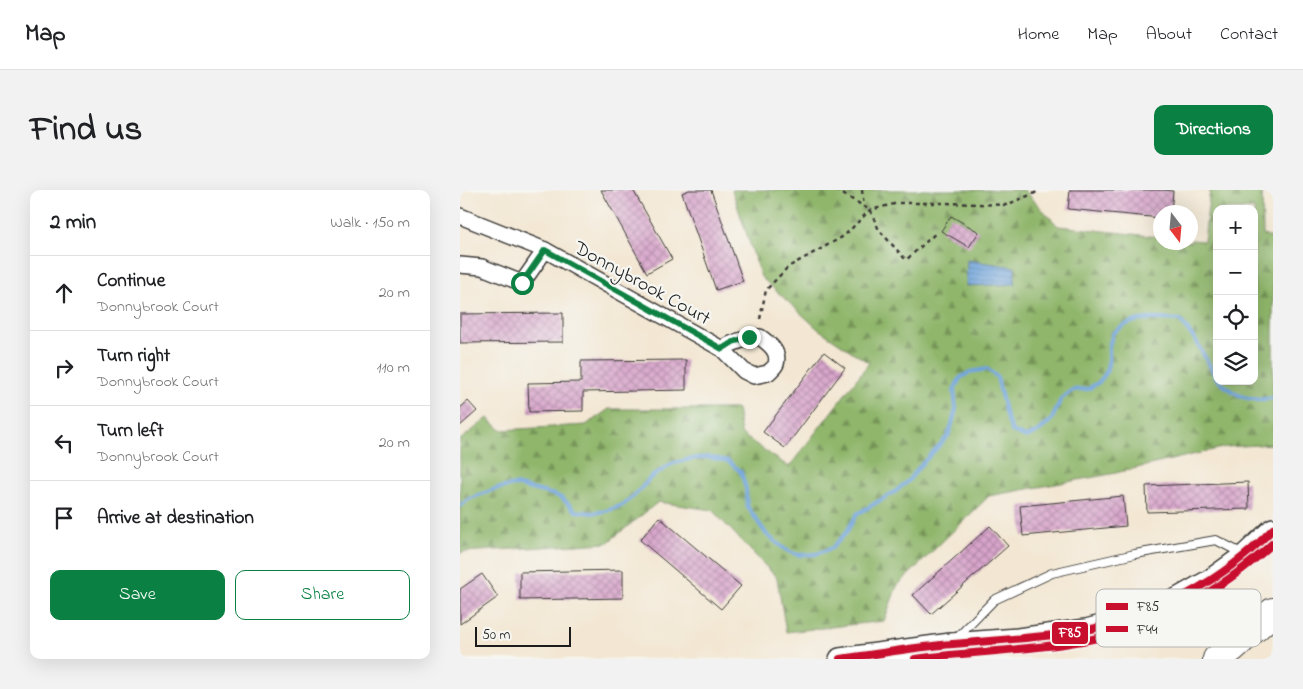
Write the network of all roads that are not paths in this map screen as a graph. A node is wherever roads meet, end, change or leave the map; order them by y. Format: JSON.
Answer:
{"nodes":[{"id":1,"x":460,"y":216,"type":"edge"},
{"id":2,"x":545,"y":250,"type":"junction"},
{"id":3,"x":460,"y":265,"type":"edge"},
{"id":4,"x":722,"y":349,"type":"dead end"},
{"id":5,"x":1273,"y":529,"type":"edge"},
{"id":6,"x":1245,"y":555,"type":"junction"},
{"id":7,"x":1195,"y":589,"type":"edge"},
{"id":8,"x":1273,"y":612,"type":"edge"},
{"id":9,"x":1261,"y":623,"type":"edge"},
{"id":10,"x":1096,"y":627,"type":"edge"},
{"id":11,"x":951,"y":644,"type":"junction"},
{"id":12,"x":1233,"y":647,"type":"edge"},
{"id":13,"x":840,"y":659,"type":"edge"},
{"id":14,"x":1217,"y":659,"type":"edge"}],
"edges":[{"from":1,"to":2,"type":"street","name":"Donnybrook Court"},
{"from":2,"to":3,"type":"street","name":"Donnybrook Court"},
{"from":2,"to":4,"type":"street","name":"Donnybrook Court"},
{"from":5,"to":6,"type":"street"},
{"from":6,"to":7,"type":"street"},
{"from":6,"to":11,"type":"lane"},
{"from":8,"to":9,"type":"highway"},
{"from":10,"to":11,"type":"street"},
{"from":11,"to":13,"type":"street"},
{"from":12,"to":14,"type":"highway"}]}
